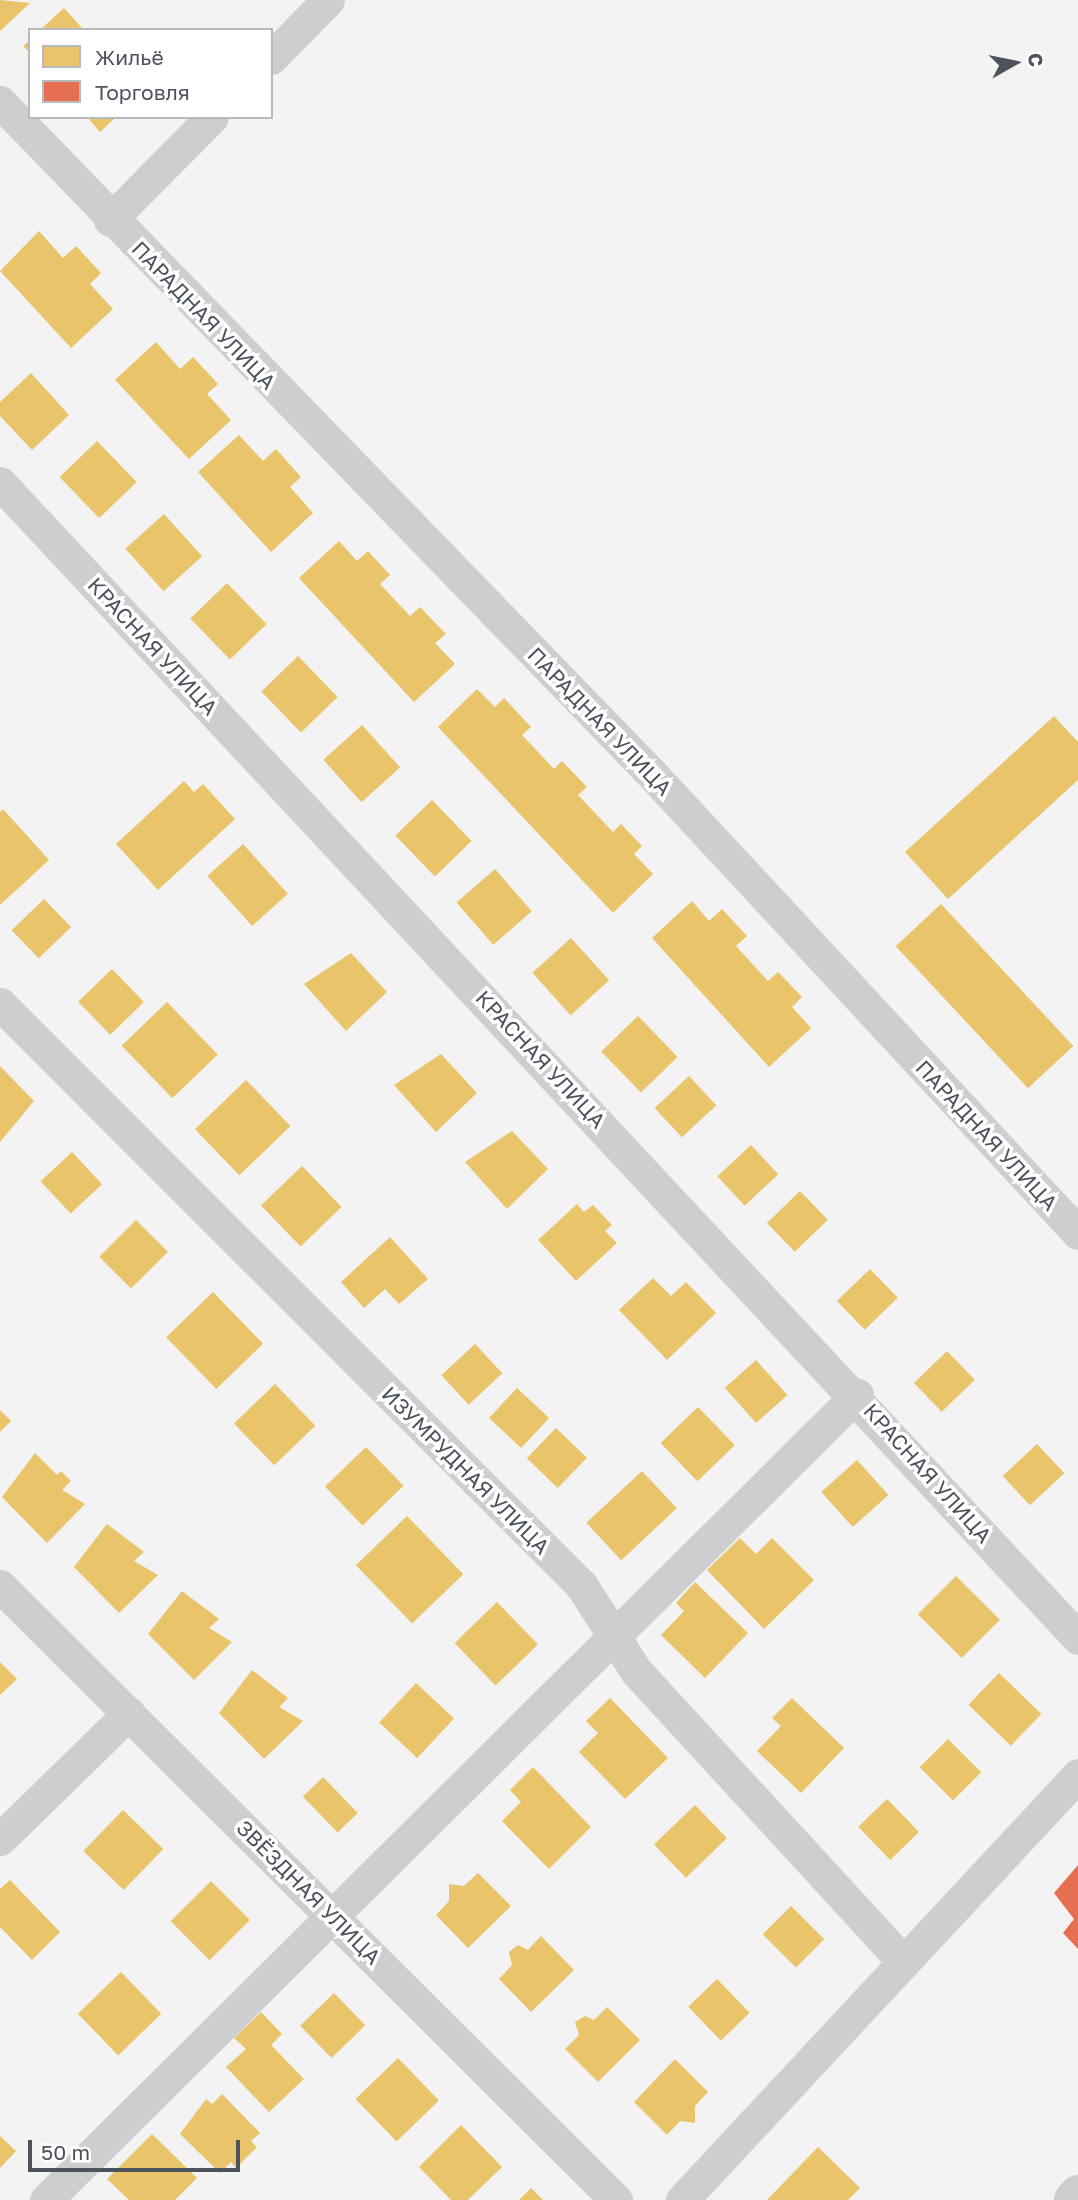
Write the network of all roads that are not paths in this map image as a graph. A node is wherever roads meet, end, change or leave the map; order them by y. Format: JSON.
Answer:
{"nodes":[{"id":1,"x":325,"y":1,"type":"edge"},
{"id":2,"x":273,"y":56,"type":"edge"},
{"id":3,"x":0,"y":102,"type":"edge"},
{"id":4,"x":210,"y":119,"type":"edge"},
{"id":5,"x":110,"y":220,"type":"junction"},
{"id":6,"x":0,"y":483,"type":"edge"},
{"id":7,"x":0,"y":1004,"type":"edge"},
{"id":8,"x":1078,"y":1233,"type":"edge"},
{"id":9,"x":857,"y":1395,"type":"junction"},
{"id":10,"x":0,"y":1586,"type":"edge"},
{"id":11,"x":614,"y":1635,"type":"junction"},
{"id":12,"x":1078,"y":1638,"type":"edge"},
{"id":13,"x":129,"y":1713,"type":"junction"},
{"id":14,"x":1078,"y":1774,"type":"edge"},
{"id":15,"x":0,"y":1839,"type":"edge"},
{"id":16,"x":331,"y":1912,"type":"junction"},
{"id":17,"x":903,"y":1961,"type":"junction"},
{"id":18,"x":1078,"y":2194,"type":"edge"},
{"id":19,"x":46,"y":2200,"type":"edge"},
{"id":20,"x":616,"y":2200,"type":"edge"},
{"id":21,"x":682,"y":2200,"type":"edge"},
{"id":22,"x":1073,"y":2200,"type":"edge"}],
"edges":[{"from":1,"to":2,"type":"street"},
{"from":3,"to":5,"type":"street","name":"ПАРАДНАЯ УЛИЦА"},
{"from":4,"to":5,"type":"street"},
{"from":5,"to":8,"type":"street","name":"ПАРАДНАЯ УЛИЦА"},
{"from":6,"to":9,"type":"street","name":"КРАСНАЯ УЛИЦА"},
{"from":7,"to":11,"type":"street","name":"ИЗУМРУДНАЯ УЛИЦА"},
{"from":9,"to":11,"type":"street"},
{"from":9,"to":12,"type":"street","name":"КРАСНАЯ УЛИЦА"},
{"from":10,"to":13,"type":"street","name":"ЗВЁЗДНАЯ УЛИЦА"},
{"from":11,"to":16,"type":"street"},
{"from":11,"to":17,"type":"street","name":"ИЗУМРУДНАЯ УЛИЦА"},
{"from":13,"to":15,"type":"street"},
{"from":13,"to":16,"type":"street","name":"ЗВЁЗДНАЯ УЛИЦА"},
{"from":14,"to":17,"type":"street"},
{"from":16,"to":19,"type":"street"},
{"from":16,"to":20,"type":"street","name":"ЗВЁЗДНАЯ УЛИЦА"},
{"from":17,"to":21,"type":"street"},
{"from":18,"to":22,"type":"main road"}]}
